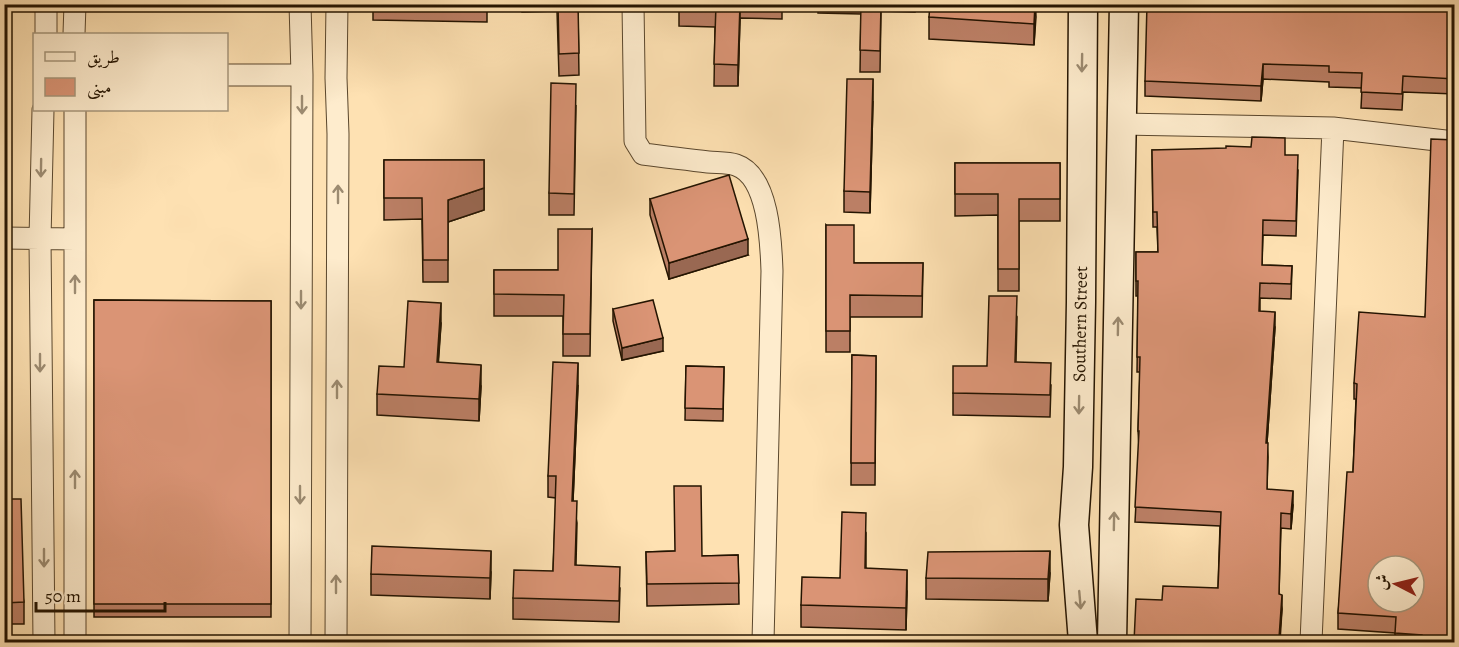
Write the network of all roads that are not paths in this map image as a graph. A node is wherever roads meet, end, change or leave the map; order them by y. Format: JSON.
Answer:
{"nodes":[{"id":1,"x":46,"y":4,"type":"edge"},
{"id":2,"x":75,"y":4,"type":"edge"},
{"id":3,"x":300,"y":4,"type":"edge"},
{"id":4,"x":337,"y":4,"type":"edge"},
{"id":5,"x":633,"y":4,"type":"edge"},
{"id":6,"x":1083,"y":4,"type":"edge"},
{"id":7,"x":1125,"y":4,"type":"edge"},
{"id":8,"x":46,"y":33,"type":"edge"},
{"id":9,"x":74,"y":33,"type":"edge"},
{"id":10,"x":228,"y":75,"type":"edge"},
{"id":11,"x":302,"y":75,"type":"junction"},
{"id":12,"x":43,"y":111,"type":"edge"},
{"id":13,"x":75,"y":111,"type":"edge"},
{"id":14,"x":1121,"y":124,"type":"junction"},
{"id":15,"x":1334,"y":128,"type":"junction"},
{"id":16,"x":1455,"y":142,"type":"edge"},
{"id":17,"x":4,"y":237,"type":"edge"},
{"id":18,"x":40,"y":239,"type":"junction"},
{"id":19,"x":75,"y":239,"type":"junction"},
{"id":20,"x":44,"y":642,"type":"edge"},
{"id":21,"x":75,"y":642,"type":"edge"},
{"id":22,"x":300,"y":642,"type":"edge"},
{"id":23,"x":336,"y":642,"type":"edge"},
{"id":24,"x":763,"y":642,"type":"edge"},
{"id":25,"x":1083,"y":642,"type":"edge"},
{"id":26,"x":1112,"y":642,"type":"edge"},
{"id":27,"x":1311,"y":642,"type":"edge"}],
"edges":[{"from":1,"to":8,"type":"street"},
{"from":2,"to":9,"type":"street"},
{"from":3,"to":11,"type":"street"},
{"from":23,"to":4,"type":"street","one_way":true},
{"from":5,"to":24,"type":"street"},
{"from":6,"to":25,"type":"main road","name":"Southern Street","one_way":true},
{"from":7,"to":14,"type":"main road","name":"Southern Street"},
{"from":10,"to":11,"type":"street"},
{"from":11,"to":22,"type":"street","one_way":true},
{"from":12,"to":18,"type":"street","one_way":true},
{"from":13,"to":19,"type":"street"},
{"from":14,"to":15,"type":"street"},
{"from":26,"to":14,"type":"main road","name":"Southern Street","one_way":true},
{"from":15,"to":16,"type":"street"},
{"from":15,"to":27,"type":"street"},
{"from":17,"to":18,"type":"street"},
{"from":18,"to":19,"type":"street"},
{"from":18,"to":20,"type":"street","one_way":true},
{"from":21,"to":19,"type":"street","one_way":true}]}
